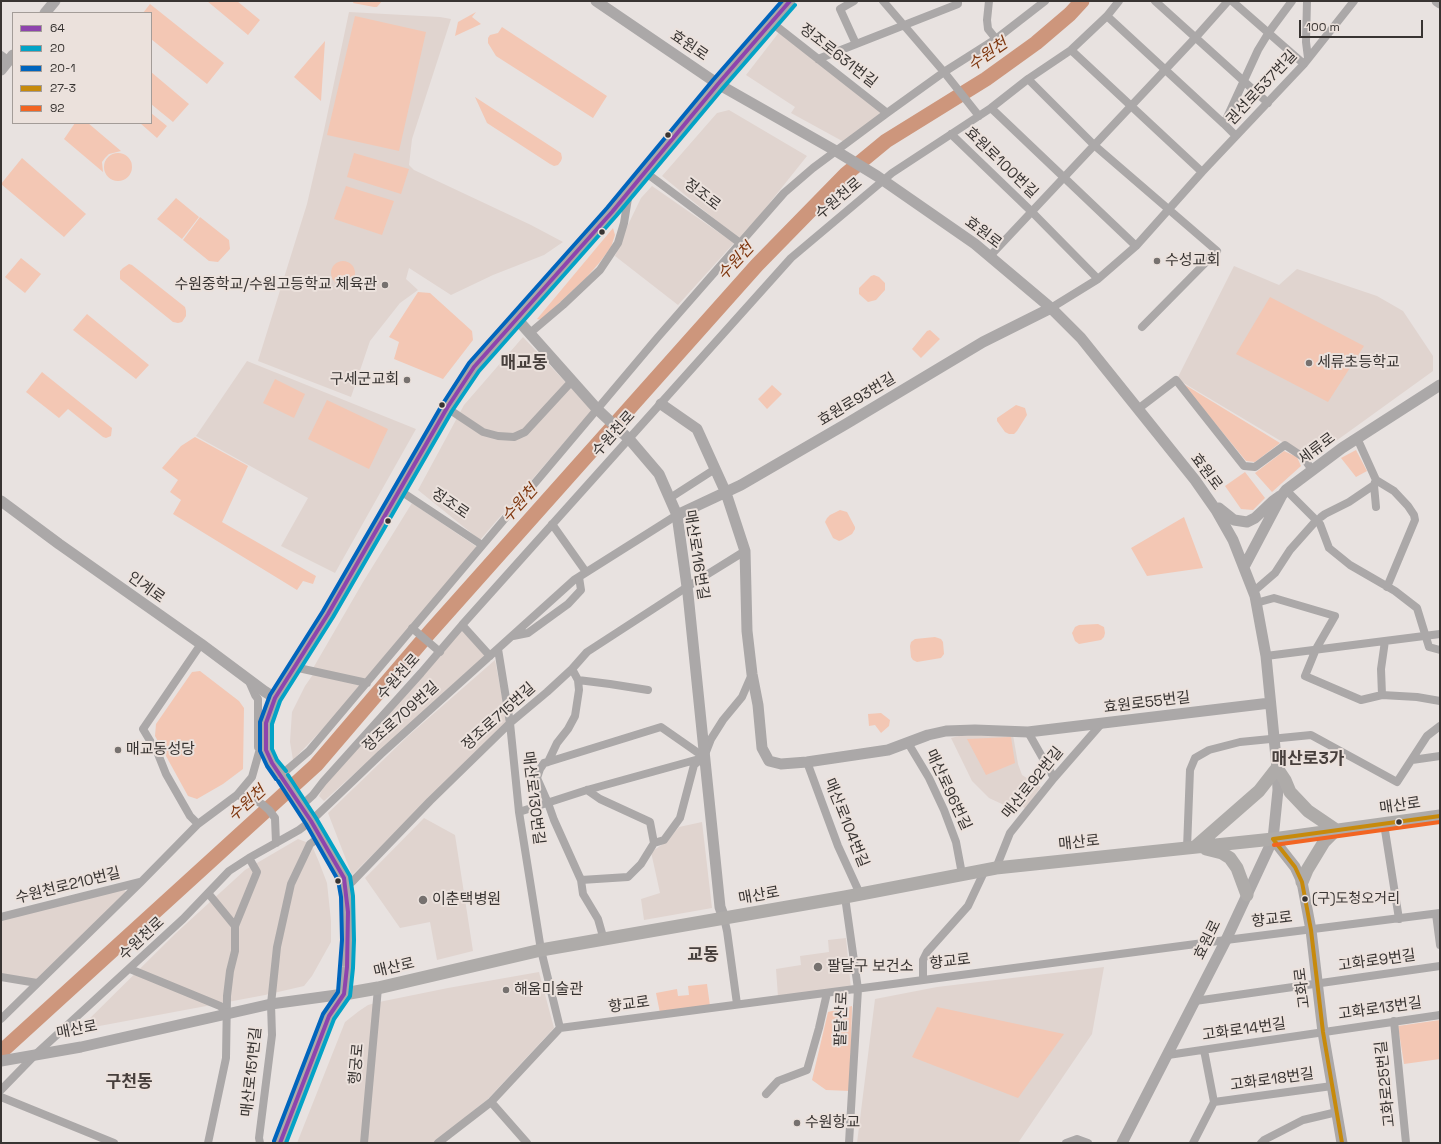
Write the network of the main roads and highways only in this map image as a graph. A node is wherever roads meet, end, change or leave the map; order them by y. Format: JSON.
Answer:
{"nodes":[{"id":1,"x":1440,"y":816,"type":"edge"},
{"id":2,"x":1336,"y":830,"type":"junction"},
{"id":3,"x":1191,"y":847,"type":"junction"},
{"id":4,"x":1302,"y":882,"type":"road end"},
{"id":5,"x":1247,"y":895,"type":"road end"},
{"id":6,"x":280,"y":1143,"type":"edge"}],
"edges":[{"from":1,"to":2,"type":"main road","name":"매산로"},
{"from":2,"to":3,"type":"main road","name":"매산로"},
{"from":2,"to":3,"type":"main road"},
{"from":2,"to":4,"type":"main road"},
{"from":3,"to":5,"type":"main road"},
{"from":3,"to":6,"type":"main road","name":"매산로"}]}
